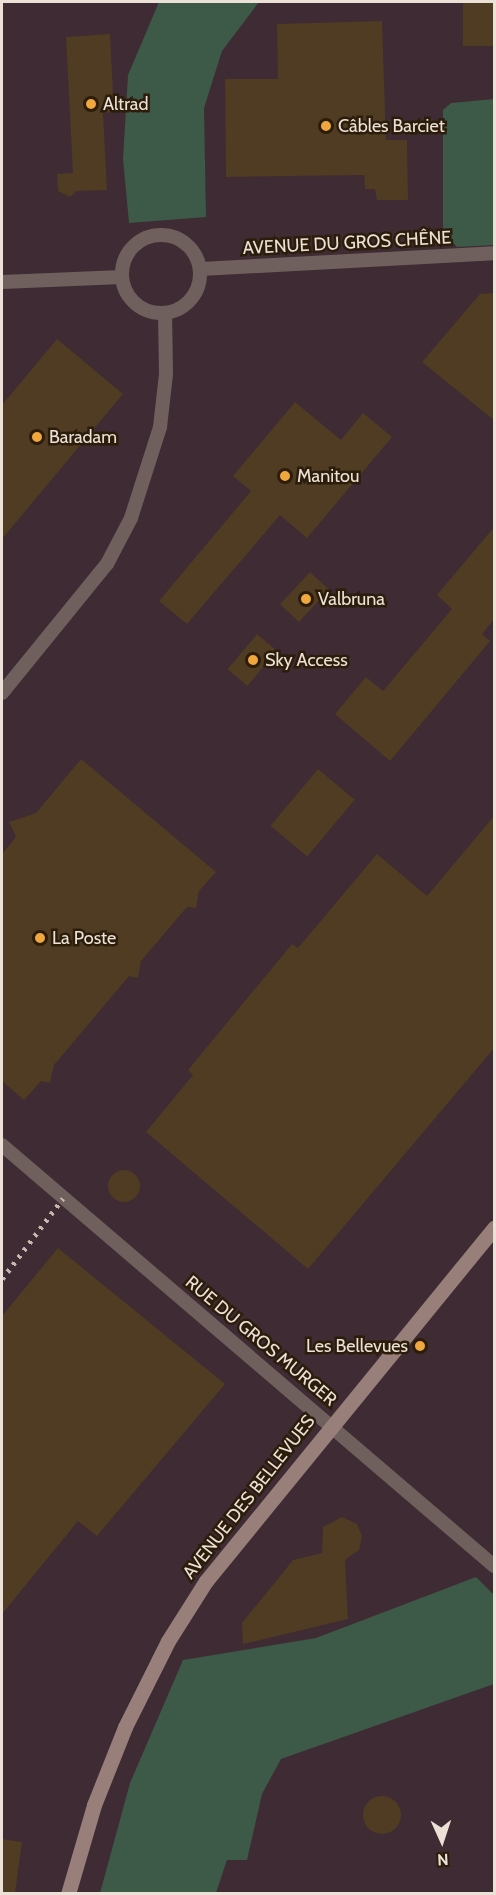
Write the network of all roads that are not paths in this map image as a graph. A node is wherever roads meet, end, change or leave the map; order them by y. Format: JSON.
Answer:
{"nodes":[{"id":1,"x":495,"y":253,"type":"edge"},
{"id":2,"x":201,"y":269,"type":"junction"},
{"id":3,"x":122,"y":277,"type":"junction"},
{"id":4,"x":2,"y":282,"type":"edge"},
{"id":5,"x":165,"y":313,"type":"junction"},
{"id":6,"x":2,"y":693,"type":"edge"},
{"id":7,"x":2,"y":1145,"type":"edge"},
{"id":8,"x":495,"y":1228,"type":"edge"},
{"id":9,"x":331,"y":1423,"type":"junction"},
{"id":10,"x":495,"y":1566,"type":"edge"},
{"id":11,"x":68,"y":1893,"type":"edge"}],
"edges":[{"from":1,"to":2,"type":"street","name":"AVENUE DU GROS CHÊNE"},
{"from":2,"to":3,"type":"street"},
{"from":2,"to":5,"type":"street"},
{"from":3,"to":4,"type":"street"},
{"from":3,"to":5,"type":"street"},
{"from":5,"to":6,"type":"street"},
{"from":7,"to":9,"type":"street","name":"RUE DU GROS MURGER"},
{"from":8,"to":9,"type":"street","name":"AVENUE DES BELLEVUES"},
{"from":9,"to":10,"type":"street","name":"RUE DU GROS MURGER"},
{"from":9,"to":11,"type":"street","name":"AVENUE DES BELLEVUES"}]}
